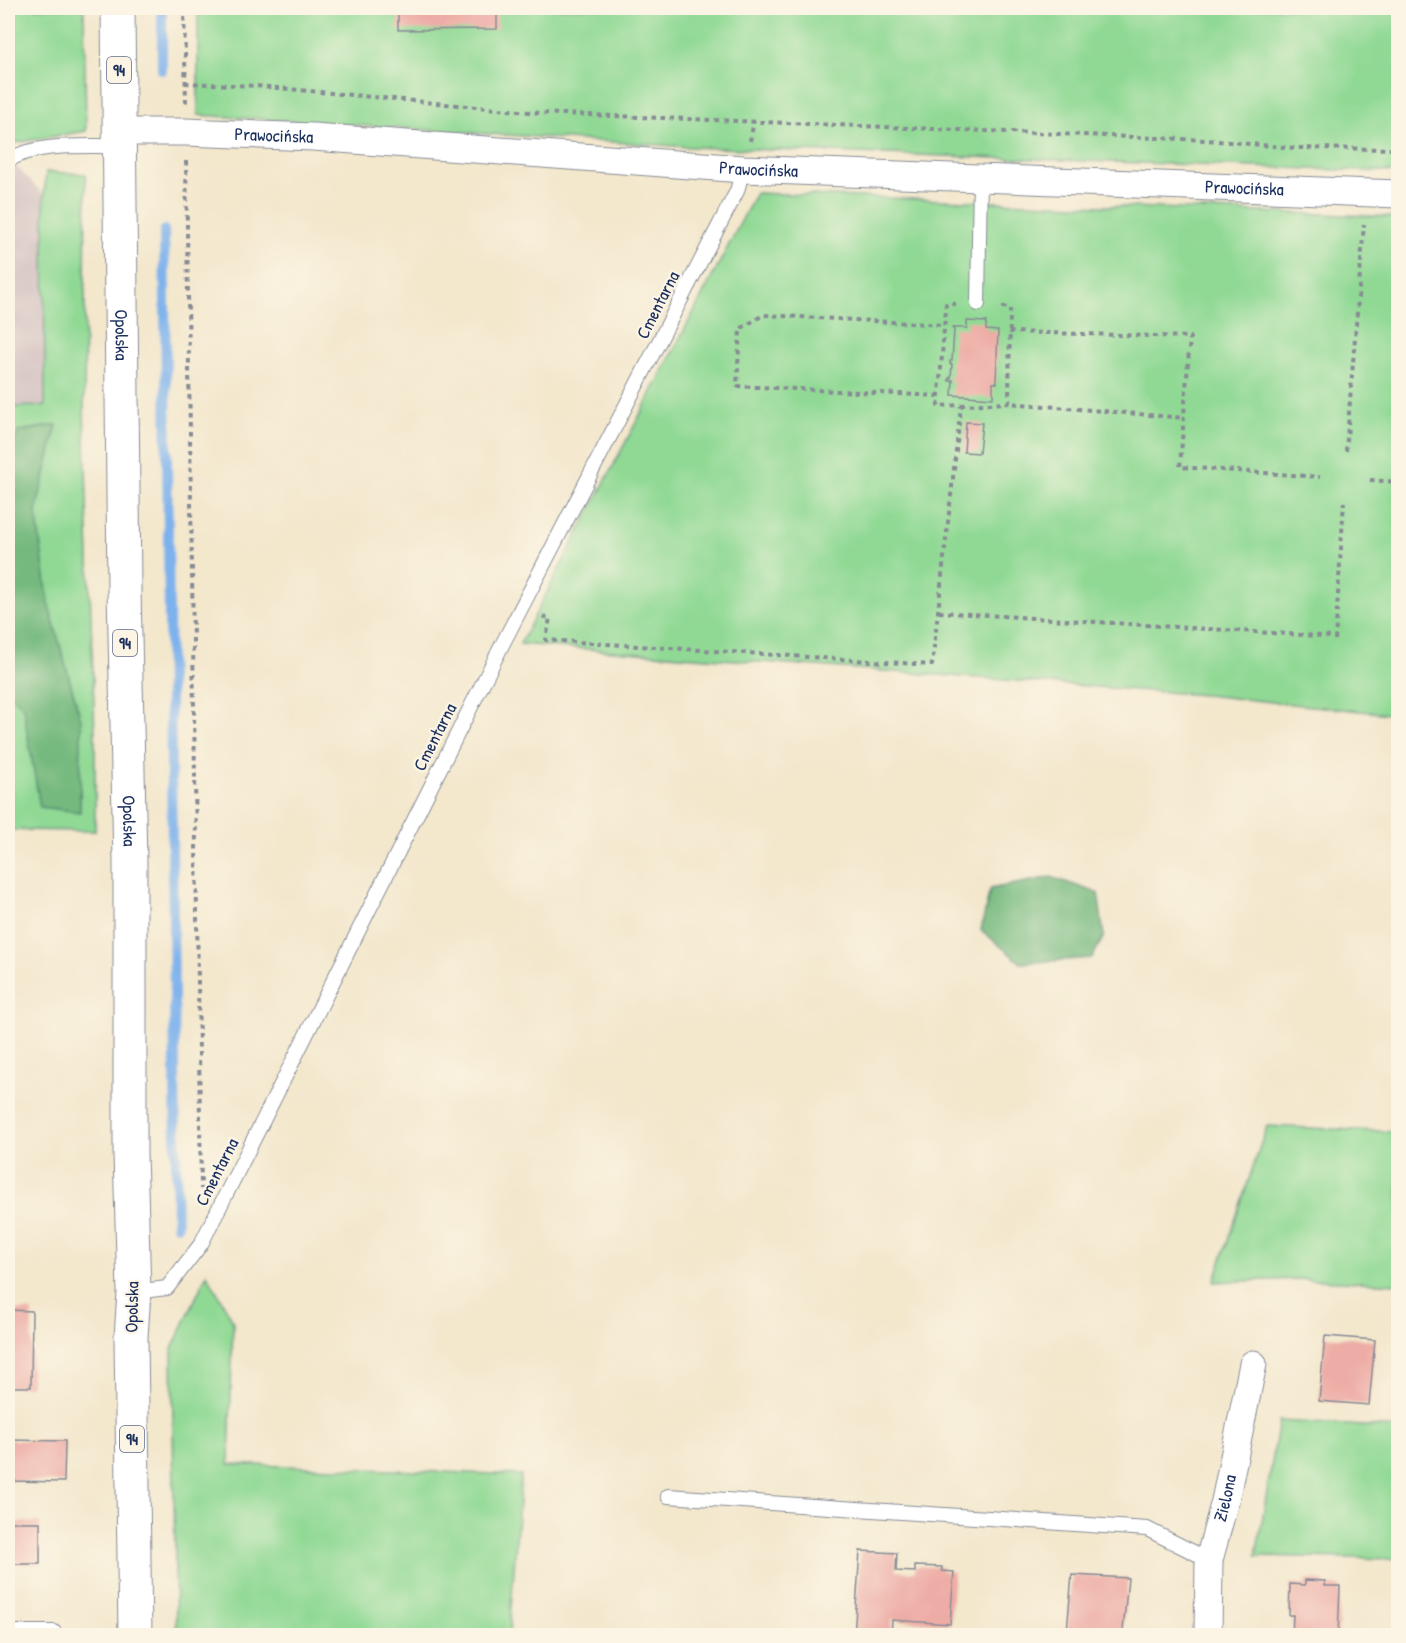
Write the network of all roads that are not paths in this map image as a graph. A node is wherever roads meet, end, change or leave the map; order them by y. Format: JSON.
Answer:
{"nodes":[{"id":1,"x":118,"y":8,"type":"edge"},
{"id":2,"x":120,"y":139,"type":"junction"},
{"id":3,"x":9,"y":160,"type":"edge"},
{"id":4,"x":743,"y":169,"type":"junction"},
{"id":5,"x":980,"y":177,"type":"junction"},
{"id":6,"x":1398,"y":195,"type":"edge"},
{"id":7,"x":978,"y":304,"type":"road end"},
{"id":8,"x":134,"y":1292,"type":"junction"},
{"id":9,"x":1253,"y":1364,"type":"dead end"},
{"id":10,"x":668,"y":1496,"type":"dead end"},
{"id":11,"x":1209,"y":1560,"type":"junction"},
{"id":12,"x":8,"y":1632,"type":"edge"},
{"id":13,"x":25,"y":1634,"type":"edge"},
{"id":14,"x":54,"y":1635,"type":"edge"},
{"id":15,"x":135,"y":1635,"type":"edge"},
{"id":16,"x":1208,"y":1635,"type":"edge"}],
"edges":[{"from":1,"to":2,"type":"main road","name":"Opolska","number":"94"},
{"from":2,"to":3,"type":"lane"},
{"from":2,"to":4,"type":"street","name":"Prawocińska"},
{"from":2,"to":8,"type":"main road","name":"Opolska","number":"94"},
{"from":4,"to":5,"type":"street","name":"Prawocińska"},
{"from":4,"to":8,"type":"lane","name":"Cmentarna"},
{"from":5,"to":6,"type":"street","name":"Prawocińska"},
{"from":5,"to":7,"type":"lane"},
{"from":8,"to":15,"type":"main road","name":"Opolska","number":"94"},
{"from":9,"to":11,"type":"street","name":"Zielona"},
{"from":10,"to":11,"type":"lane"},
{"from":11,"to":16,"type":"street","name":"Zielona"},
{"from":12,"to":13,"type":"lane"},
{"from":13,"to":14,"type":"lane"}]}
